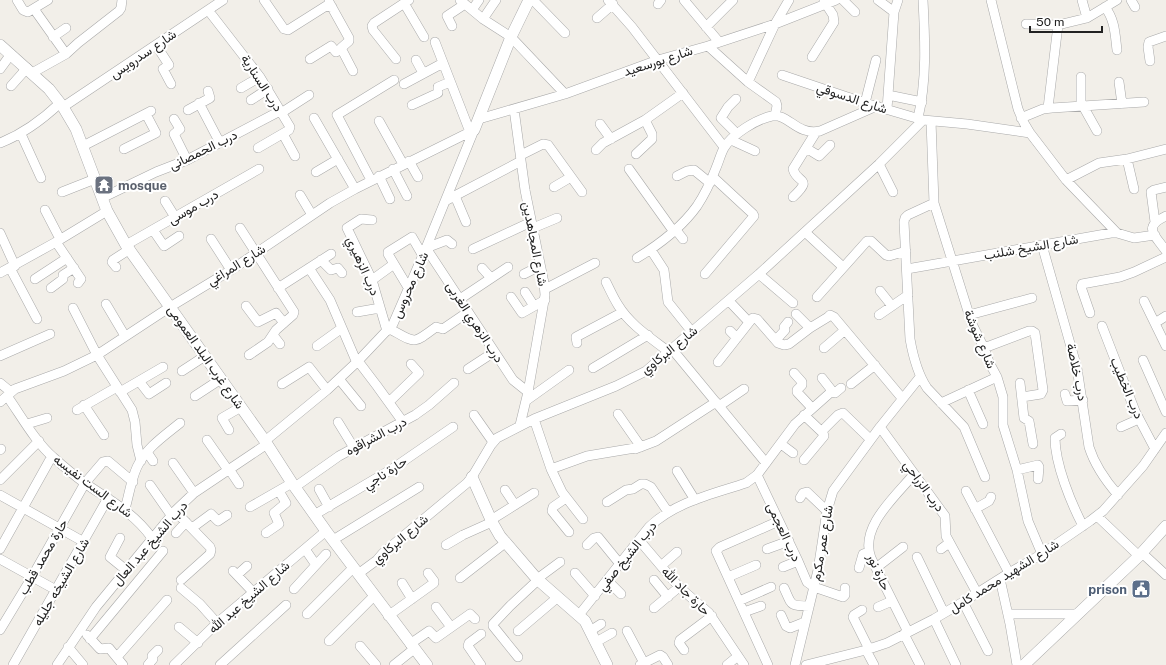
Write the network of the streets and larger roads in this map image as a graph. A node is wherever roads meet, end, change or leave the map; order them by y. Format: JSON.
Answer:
{"nodes":[{"id":1,"x":17,"y":0,"type":"edge"},
{"id":2,"x":48,"y":0,"type":"edge"},
{"id":3,"x":224,"y":0,"type":"edge"},
{"id":4,"x":264,"y":0,"type":"edge"},
{"id":5,"x":479,"y":0,"type":"edge"},
{"id":6,"x":496,"y":0,"type":"edge"},
{"id":7,"x":529,"y":0,"type":"edge"},
{"id":8,"x":533,"y":0,"type":"edge"},
{"id":9,"x":684,"y":0,"type":"edge"},
{"id":10,"x":733,"y":0,"type":"edge"},
{"id":11,"x":789,"y":0,"type":"edge"},
{"id":12,"x":836,"y":0,"type":"edge"},
{"id":13,"x":844,"y":0,"type":"edge"},
{"id":14,"x":878,"y":0,"type":"edge"},
{"id":15,"x":898,"y":0,"type":"edge"},
{"id":16,"x":923,"y":0,"type":"edge"},
{"id":17,"x":991,"y":0,"type":"edge"},
{"id":18,"x":1082,"y":0,"type":"edge"},
{"id":19,"x":1117,"y":0,"type":"edge"},
{"id":20,"x":407,"y":2,"type":"edge"},
{"id":21,"x":610,"y":2,"type":"edge"},
{"id":22,"x":825,"y":2,"type":"edge"},
{"id":23,"x":330,"y":3,"type":"edge"},
{"id":24,"x":122,"y":4,"type":"edge"},
{"id":25,"x":466,"y":5,"type":"edge"},
{"id":26,"x":1105,"y":7,"type":"junction"},
{"id":27,"x":34,"y":9,"type":"junction"},
{"id":28,"x":208,"y":10,"type":"junction"},
{"id":29,"x":855,"y":12,"type":"dead end"},
{"id":30,"x":894,"y":12,"type":"junction"},
{"id":31,"x":597,"y":18,"type":"dead end"},
{"id":32,"x":1087,"y":18,"type":"junction"},
{"id":33,"x":483,"y":19,"type":"junction"},
{"id":34,"x":775,"y":24,"type":"junction"},
{"id":35,"x":1026,"y":24,"type":"dead end"},
{"id":36,"x":1058,"y":25,"type":"junction"},
{"id":37,"x":452,"y":26,"type":"dead end"},
{"id":38,"x":706,"y":27,"type":"junction"},
{"id":39,"x":66,"y":28,"type":"dead end"},
{"id":40,"x":565,"y":33,"type":"dead end"},
{"id":41,"x":1166,"y":36,"type":"edge"},
{"id":42,"x":54,"y":37,"type":"junction"},
{"id":43,"x":424,"y":37,"type":"dead end"},
{"id":44,"x":511,"y":37,"type":"junction"},
{"id":45,"x":435,"y":42,"type":"dead end"},
{"id":46,"x":718,"y":42,"type":"junction"},
{"id":47,"x":0,"y":45,"type":"edge"},
{"id":48,"x":156,"y":45,"type":"junction"},
{"id":49,"x":708,"y":46,"type":"junction"},
{"id":50,"x":342,"y":49,"type":"junction"},
{"id":51,"x":1117,"y":50,"type":"dead end"},
{"id":52,"x":11,"y":54,"type":"junction"},
{"id":53,"x":66,"y":54,"type":"junction"},
{"id":54,"x":812,"y":57,"type":"dead end"},
{"id":55,"x":310,"y":59,"type":"dead end"},
{"id":56,"x":396,"y":59,"type":"dead end"},
{"id":57,"x":416,"y":60,"type":"dead end"},
{"id":58,"x":658,"y":60,"type":"junction"},
{"id":59,"x":876,"y":60,"type":"dead end"},
{"id":60,"x":1150,"y":61,"type":"dead end"},
{"id":61,"x":443,"y":63,"type":"junction"},
{"id":62,"x":0,"y":69,"type":"edge"},
{"id":63,"x":29,"y":70,"type":"junction"},
{"id":64,"x":353,"y":71,"type":"dead end"},
{"id":65,"x":423,"y":74,"type":"junction"},
{"id":66,"x":782,"y":75,"type":"dead end"},
{"id":67,"x":260,"y":76,"type":"junction"},
{"id":68,"x":1081,"y":78,"type":"dead end"},
{"id":69,"x":394,"y":80,"type":"dead end"},
{"id":70,"x":450,"y":82,"type":"junction"},
{"id":71,"x":748,"y":82,"type":"junction"},
{"id":72,"x":1119,"y":82,"type":"dead end"},
{"id":73,"x":171,"y":84,"type":"dead end"},
{"id":74,"x":404,"y":84,"type":"dead end"},
{"id":75,"x":11,"y":86,"type":"dead end"},
{"id":76,"x":241,"y":88,"type":"dead end"},
{"id":77,"x":268,"y":89,"type":"junction"},
{"id":78,"x":208,"y":91,"type":"dead end"},
{"id":79,"x":683,"y":93,"type":"junction"},
{"id":80,"x":565,"y":94,"type":"junction"},
{"id":81,"x":310,"y":95,"type":"dead end"},
{"id":82,"x":888,"y":95,"type":"junction"},
{"id":83,"x":736,"y":99,"type":"dead end"},
{"id":84,"x":251,"y":100,"type":"dead end"},
{"id":85,"x":922,"y":102,"type":"junction"},
{"id":86,"x":1144,"y":102,"type":"dead end"},
{"id":87,"x":199,"y":103,"type":"junction"},
{"id":88,"x":865,"y":103,"type":"junction"},
{"id":89,"x":1122,"y":104,"type":"junction"},
{"id":90,"x":62,"y":105,"type":"junction"},
{"id":91,"x":412,"y":105,"type":"dead end"},
{"id":92,"x":877,"y":106,"type":"junction"},
{"id":93,"x":1082,"y":106,"type":"junction"},
{"id":94,"x":514,"y":109,"type":"junction"},
{"id":95,"x":887,"y":109,"type":"junction"},
{"id":96,"x":188,"y":110,"type":"dead end"},
{"id":97,"x":1054,"y":111,"type":"junction"},
{"id":98,"x":281,"y":112,"type":"junction"},
{"id":99,"x":775,"y":116,"type":"junction"},
{"id":100,"x":174,"y":118,"type":"dead end"},
{"id":101,"x":314,"y":118,"type":"dead end"},
{"id":102,"x":1022,"y":118,"type":"junction"},
{"id":103,"x":479,"y":119,"type":"junction"},
{"id":104,"x":645,"y":120,"type":"junction"},
{"id":105,"x":924,"y":120,"type":"junction"},
{"id":106,"x":379,"y":121,"type":"dead end"},
{"id":107,"x":600,"y":124,"type":"dead end"},
{"id":108,"x":472,"y":131,"type":"junction"},
{"id":109,"x":1097,"y":131,"type":"dead end"},
{"id":110,"x":816,"y":132,"type":"junction"},
{"id":111,"x":1030,"y":133,"type":"junction"},
{"id":112,"x":21,"y":134,"type":"junction"},
{"id":113,"x":283,"y":134,"type":"junction"},
{"id":114,"x":734,"y":137,"type":"junction"},
{"id":115,"x":611,"y":139,"type":"junction"},
{"id":116,"x":0,"y":143,"type":"edge"},
{"id":117,"x":220,"y":143,"type":"junction"},
{"id":118,"x":830,"y":145,"type":"dead end"},
{"id":119,"x":83,"y":146,"type":"junction"},
{"id":120,"x":724,"y":147,"type":"junction"},
{"id":121,"x":124,"y":148,"type":"dead end"},
{"id":122,"x":258,"y":148,"type":"dead end"},
{"id":123,"x":806,"y":148,"type":"junction"},
{"id":124,"x":1166,"y":149,"type":"edge"},
{"id":125,"x":596,"y":150,"type":"dead end"},
{"id":126,"x":755,"y":151,"type":"dead end"},
{"id":127,"x":636,"y":154,"type":"dead end"},
{"id":128,"x":295,"y":156,"type":"dead end"},
{"id":129,"x":521,"y":158,"type":"junction"},
{"id":130,"x":338,"y":159,"type":"junction"},
{"id":131,"x":1128,"y":159,"type":"junction"},
{"id":132,"x":188,"y":160,"type":"junction"},
{"id":133,"x":406,"y":163,"type":"junction"},
{"id":134,"x":879,"y":164,"type":"junction"},
{"id":135,"x":259,"y":169,"type":"dead end"},
{"id":136,"x":393,"y":169,"type":"junction"},
{"id":137,"x":629,"y":169,"type":"dead end"},
{"id":138,"x":316,"y":172,"type":"dead end"},
{"id":139,"x":677,"y":176,"type":"dead end"},
{"id":140,"x":418,"y":177,"type":"dead end"},
{"id":141,"x":571,"y":177,"type":"junction"},
{"id":142,"x":41,"y":178,"type":"dead end"},
{"id":143,"x":375,"y":178,"type":"junction"},
{"id":144,"x":95,"y":179,"type":"junction"},
{"id":145,"x":711,"y":180,"type":"junction"},
{"id":146,"x":1066,"y":180,"type":"junction"},
{"id":147,"x":554,"y":187,"type":"dead end"},
{"id":148,"x":1166,"y":187,"type":"edge"},
{"id":149,"x":355,"y":189,"type":"junction"},
{"id":150,"x":1134,"y":189,"type":"dead end"},
{"id":151,"x":62,"y":192,"type":"dead end"},
{"id":152,"x":582,"y":192,"type":"dead end"},
{"id":153,"x":893,"y":192,"type":"dead end"},
{"id":154,"x":300,"y":195,"type":"dead end"},
{"id":155,"x":407,"y":196,"type":"dead end"},
{"id":156,"x":793,"y":197,"type":"dead end"},
{"id":157,"x":102,"y":198,"type":"junction"},
{"id":158,"x":451,"y":198,"type":"junction"},
{"id":159,"x":390,"y":200,"type":"dead end"},
{"id":160,"x":166,"y":201,"type":"dead end"},
{"id":161,"x":934,"y":204,"type":"junction"},
{"id":162,"x":45,"y":210,"type":"dead end"},
{"id":163,"x":107,"y":211,"type":"junction"},
{"id":164,"x":312,"y":215,"type":"junction"},
{"id":165,"x":1166,"y":216,"type":"edge"},
{"id":166,"x":175,"y":217,"type":"junction"},
{"id":167,"x":557,"y":218,"type":"dead end"},
{"id":168,"x":372,"y":220,"type":"dead end"},
{"id":169,"x":466,"y":222,"type":"dead end"},
{"id":170,"x":1155,"y":222,"type":"junction"},
{"id":171,"x":532,"y":225,"type":"junction"},
{"id":172,"x":240,"y":228,"type":"dead end"},
{"id":173,"x":153,"y":230,"type":"junction"},
{"id":174,"x":675,"y":231,"type":"junction"},
{"id":175,"x":805,"y":232,"type":"junction"},
{"id":176,"x":0,"y":233,"type":"edge"},
{"id":177,"x":1118,"y":233,"type":"junction"},
{"id":178,"x":1155,"y":235,"type":"junction"},
{"id":179,"x":179,"y":236,"type":"dead end"},
{"id":180,"x":211,"y":239,"type":"dead end"},
{"id":181,"x":683,"y":239,"type":"dead end"},
{"id":182,"x":58,"y":241,"type":"junction"},
{"id":183,"x":452,"y":244,"type":"dead end"},
{"id":184,"x":1042,"y":244,"type":"junction"},
{"id":185,"x":128,"y":247,"type":"junction"},
{"id":186,"x":473,"y":249,"type":"dead end"},
{"id":187,"x":651,"y":250,"type":"junction"},
{"id":188,"x":906,"y":251,"type":"junction"},
{"id":189,"x":1166,"y":251,"type":"edge"},
{"id":190,"x":425,"y":252,"type":"junction"},
{"id":191,"x":256,"y":254,"type":"junction"},
{"id":192,"x":331,"y":254,"type":"dead end"},
{"id":193,"x":1166,"y":257,"type":"edge"},
{"id":194,"x":68,"y":258,"type":"junction"},
{"id":195,"x":637,"y":258,"type":"dead end"},
{"id":196,"x":321,"y":260,"type":"junction"},
{"id":197,"x":952,"y":261,"type":"junction"},
{"id":198,"x":595,"y":263,"type":"dead end"},
{"id":199,"x":394,"y":264,"type":"junction"},
{"id":200,"x":540,"y":266,"type":"junction"},
{"id":201,"x":12,"y":267,"type":"junction"},
{"id":202,"x":116,"y":267,"type":"dead end"},
{"id":203,"x":508,"y":267,"type":"dead end"},
{"id":204,"x":843,"y":267,"type":"junction"},
{"id":205,"x":74,"y":268,"type":"junction"},
{"id":206,"x":309,"y":268,"type":"junction"},
{"id":207,"x":482,"y":268,"type":"dead end"},
{"id":208,"x":907,"y":269,"type":"junction"},
{"id":209,"x":231,"y":270,"type":"junction"},
{"id":210,"x":0,"y":273,"type":"edge"},
{"id":211,"x":342,"y":273,"type":"dead end"},
{"id":212,"x":524,"y":274,"type":"dead end"},
{"id":213,"x":704,"y":274,"type":"dead end"},
{"id":214,"x":759,"y":274,"type":"junction"},
{"id":215,"x":491,"y":278,"type":"junction"},
{"id":216,"x":35,"y":280,"type":"dead end"},
{"id":217,"x":372,"y":280,"type":"junction"},
{"id":218,"x":606,"y":282,"type":"dead end"},
{"id":219,"x":78,"y":283,"type":"dead end"},
{"id":220,"x":51,"y":288,"type":"dead end"},
{"id":221,"x":278,"y":288,"type":"junction"},
{"id":222,"x":409,"y":289,"type":"junction"},
{"id":223,"x":545,"y":289,"type":"junction"},
{"id":224,"x":880,"y":291,"type":"dead end"},
{"id":225,"x":525,"y":292,"type":"dead end"},
{"id":226,"x":908,"y":296,"type":"junction"},
{"id":227,"x":511,"y":297,"type":"dead end"},
{"id":228,"x":817,"y":297,"type":"dead end"},
{"id":229,"x":1032,"y":298,"type":"dead end"},
{"id":230,"x":460,"y":299,"type":"junction"},
{"id":231,"x":545,"y":300,"type":"junction"},
{"id":232,"x":728,"y":301,"type":"junction"},
{"id":233,"x":1144,"y":301,"type":"dead end"},
{"id":234,"x":792,"y":303,"type":"dead end"},
{"id":235,"x":106,"y":304,"type":"dead end"},
{"id":236,"x":246,"y":306,"type":"dead end"},
{"id":237,"x":534,"y":306,"type":"junction"},
{"id":238,"x":892,"y":306,"type":"junction"},
{"id":239,"x":170,"y":307,"type":"junction"},
{"id":240,"x":73,"y":308,"type":"dead end"},
{"id":241,"x":380,"y":308,"type":"junction"},
{"id":242,"x":357,"y":312,"type":"dead end"},
{"id":243,"x":468,"y":312,"type":"junction"},
{"id":244,"x":623,"y":312,"type":"junction"},
{"id":245,"x":1090,"y":313,"type":"dead end"},
{"id":246,"x":796,"y":314,"type":"dead end"},
{"id":247,"x":879,"y":315,"type":"dead end"},
{"id":248,"x":969,"y":315,"type":"junction"},
{"id":249,"x":1166,"y":316,"type":"edge"},
{"id":250,"x":37,"y":319,"type":"dead end"},
{"id":251,"x":751,"y":320,"type":"junction"},
{"id":252,"x":788,"y":322,"type":"dead end"},
{"id":253,"x":284,"y":323,"type":"junction"},
{"id":254,"x":1155,"y":323,"type":"junction"},
{"id":255,"x":1102,"y":326,"type":"dead end"},
{"id":256,"x":342,"y":328,"type":"junction"},
{"id":257,"x":810,"y":328,"type":"junction"},
{"id":258,"x":389,"y":330,"type":"junction"},
{"id":259,"x":845,"y":330,"type":"junction"},
{"id":260,"x":730,"y":331,"type":"dead end"},
{"id":261,"x":692,"y":332,"type":"junction"},
{"id":262,"x":50,"y":334,"type":"dead end"},
{"id":263,"x":273,"y":335,"type":"junction"},
{"id":264,"x":648,"y":335,"type":"junction"},
{"id":265,"x":125,"y":336,"type":"junction"},
{"id":266,"x":737,"y":338,"type":"junction"},
{"id":267,"x":776,"y":340,"type":"junction"},
{"id":268,"x":577,"y":343,"type":"dead end"},
{"id":269,"x":280,"y":344,"type":"dead end"},
{"id":270,"x":317,"y":346,"type":"dead end"},
{"id":271,"x":1166,"y":346,"type":"edge"},
{"id":272,"x":824,"y":348,"type":"dead end"},
{"id":273,"x":984,"y":348,"type":"junction"},
{"id":274,"x":670,"y":351,"type":"junction"},
{"id":275,"x":494,"y":352,"type":"junction"},
{"id":276,"x":97,"y":355,"type":"junction"},
{"id":277,"x":249,"y":355,"type":"dead end"},
{"id":278,"x":0,"y":356,"type":"edge"},
{"id":279,"x":205,"y":356,"type":"junction"},
{"id":280,"x":1143,"y":360,"type":"dead end"},
{"id":281,"x":357,"y":362,"type":"junction"},
{"id":282,"x":718,"y":362,"type":"dead end"},
{"id":283,"x":411,"y":364,"type":"dead end"},
{"id":284,"x":875,"y":365,"type":"junction"},
{"id":285,"x":163,"y":366,"type":"dead end"},
{"id":286,"x":593,"y":368,"type":"dead end"},
{"id":287,"x":468,"y":369,"type":"dead end"},
{"id":288,"x":569,"y":370,"type":"dead end"},
{"id":289,"x":182,"y":371,"type":"dead end"},
{"id":290,"x":794,"y":373,"type":"dead end"},
{"id":291,"x":920,"y":377,"type":"junction"},
{"id":292,"x":997,"y":377,"type":"junction"},
{"id":293,"x":822,"y":378,"type":"dead end"},
{"id":294,"x":221,"y":379,"type":"junction"},
{"id":295,"x":339,"y":379,"type":"junction"},
{"id":296,"x":139,"y":381,"type":"junction"},
{"id":297,"x":0,"y":383,"type":"edge"},
{"id":298,"x":166,"y":383,"type":"dead end"},
{"id":299,"x":454,"y":383,"type":"dead end"},
{"id":300,"x":1020,"y":383,"type":"dead end"},
{"id":301,"x":282,"y":384,"type":"dead end"},
{"id":302,"x":851,"y":384,"type":"dead end"},
{"id":303,"x":119,"y":389,"type":"junction"},
{"id":304,"x":744,"y":389,"type":"dead end"},
{"id":305,"x":327,"y":390,"type":"junction"},
{"id":306,"x":968,"y":390,"type":"junction"},
{"id":307,"x":1065,"y":394,"type":"dead end"},
{"id":308,"x":6,"y":396,"type":"edge"},
{"id":309,"x":195,"y":396,"type":"dead end"},
{"id":310,"x":527,"y":396,"type":"junction"},
{"id":311,"x":1022,"y":397,"type":"junction"},
{"id":312,"x":902,"y":398,"type":"junction"},
{"id":313,"x":1083,"y":400,"type":"junction"},
{"id":314,"x":389,"y":402,"type":"junction"},
{"id":315,"x":941,"y":403,"type":"junction"},
{"id":316,"x":718,"y":404,"type":"junction"},
{"id":317,"x":361,"y":406,"type":"dead end"},
{"id":318,"x":241,"y":407,"type":"junction"},
{"id":319,"x":812,"y":408,"type":"junction"},
{"id":320,"x":1166,"y":412,"type":"edge"},
{"id":321,"x":618,"y":414,"type":"dead end"},
{"id":322,"x":474,"y":415,"type":"dead end"},
{"id":323,"x":804,"y":415,"type":"junction"},
{"id":324,"x":48,"y":418,"type":"dead end"},
{"id":325,"x":534,"y":419,"type":"junction"},
{"id":326,"x":1140,"y":419,"type":"junction"},
{"id":327,"x":338,"y":422,"type":"dead end"},
{"id":328,"x":403,"y":422,"type":"junction"},
{"id":329,"x":176,"y":423,"type":"dead end"},
{"id":330,"x":27,"y":424,"type":"junction"},
{"id":331,"x":983,"y":424,"type":"dead end"},
{"id":332,"x":520,"y":425,"type":"junction"},
{"id":333,"x":453,"y":427,"type":"dead end"},
{"id":334,"x":880,"y":427,"type":"junction"},
{"id":335,"x":1121,"y":427,"type":"dead end"},
{"id":336,"x":229,"y":430,"type":"dead end"},
{"id":337,"x":822,"y":431,"type":"junction"},
{"id":338,"x":1166,"y":433,"type":"edge"},
{"id":339,"x":1061,"y":434,"type":"dead end"},
{"id":340,"x":104,"y":435,"type":"dead end"},
{"id":341,"x":870,"y":439,"type":"junction"},
{"id":342,"x":207,"y":440,"type":"dead end"},
{"id":343,"x":39,"y":441,"type":"junction"},
{"id":344,"x":266,"y":442,"type":"junction"},
{"id":345,"x":493,"y":442,"type":"junction"},
{"id":346,"x":780,"y":444,"type":"junction"},
{"id":347,"x":1033,"y":444,"type":"dead end"},
{"id":348,"x":641,"y":447,"type":"junction"},
{"id":349,"x":354,"y":448,"type":"junction"},
{"id":350,"x":1155,"y":449,"type":"junction"},
{"id":351,"x":147,"y":452,"type":"junction"},
{"id":352,"x":614,"y":453,"type":"dead end"},
{"id":353,"x":793,"y":453,"type":"dead end"},
{"id":354,"x":52,"y":456,"type":"junction"},
{"id":355,"x":1060,"y":459,"type":"dead end"},
{"id":356,"x":804,"y":460,"type":"dead end"},
{"id":357,"x":141,"y":461,"type":"junction"},
{"id":358,"x":154,"y":461,"type":"dead end"},
{"id":359,"x":174,"y":463,"type":"dead end"},
{"id":360,"x":766,"y":463,"type":"junction"},
{"id":361,"x":228,"y":469,"type":"junction"},
{"id":362,"x":551,"y":469,"type":"junction"},
{"id":363,"x":1017,"y":470,"type":"junction"},
{"id":364,"x":677,"y":471,"type":"dead end"},
{"id":365,"x":181,"y":474,"type":"junction"},
{"id":366,"x":914,"y":474,"type":"junction"},
{"id":367,"x":757,"y":475,"type":"junction"},
{"id":368,"x":1,"y":476,"type":"edge"},
{"id":369,"x":472,"y":477,"type":"junction"},
{"id":370,"x":985,"y":477,"type":"dead end"},
{"id":371,"x":1038,"y":479,"type":"dead end"},
{"id":372,"x":173,"y":480,"type":"dead end"},
{"id":373,"x":133,"y":482,"type":"junction"},
{"id":374,"x":85,"y":483,"type":"junction"},
{"id":375,"x":239,"y":484,"type":"dead end"},
{"id":376,"x":150,"y":485,"type":"dead end"},
{"id":377,"x":294,"y":485,"type":"junction"},
{"id":378,"x":419,"y":487,"type":"dead end"},
{"id":379,"x":319,"y":489,"type":"dead end"},
{"id":380,"x":505,"y":490,"type":"dead end"},
{"id":381,"x":279,"y":491,"type":"junction"},
{"id":382,"x":966,"y":491,"type":"dead end"},
{"id":383,"x":194,"y":493,"type":"junction"},
{"id":384,"x":534,"y":493,"type":"dead end"},
{"id":385,"x":1118,"y":495,"type":"junction"},
{"id":386,"x":991,"y":497,"type":"dead end"},
{"id":387,"x":108,"y":498,"type":"junction"},
{"id":388,"x":566,"y":498,"type":"junction"},
{"id":389,"x":800,"y":498,"type":"dead end"},
{"id":390,"x":2,"y":500,"type":"edge"},
{"id":391,"x":695,"y":500,"type":"junction"},
{"id":392,"x":607,"y":502,"type":"dead end"},
{"id":393,"x":515,"y":505,"type":"junction"},
{"id":394,"x":250,"y":507,"type":"dead end"},
{"id":395,"x":329,"y":507,"type":"junction"},
{"id":396,"x":22,"y":508,"type":"junction"},
{"id":397,"x":125,"y":509,"type":"junction"},
{"id":398,"x":975,"y":509,"type":"junction"},
{"id":399,"x":827,"y":511,"type":"junction"},
{"id":400,"x":668,"y":512,"type":"junction"},
{"id":401,"x":173,"y":513,"type":"junction"},
{"id":402,"x":227,"y":515,"type":"dead end"},
{"id":403,"x":314,"y":515,"type":"junction"},
{"id":404,"x":1097,"y":516,"type":"junction"},
{"id":405,"x":583,"y":519,"type":"dead end"},
{"id":406,"x":491,"y":521,"type":"junction"},
{"id":407,"x":779,"y":521,"type":"junction"},
{"id":408,"x":189,"y":525,"type":"junction"},
{"id":409,"x":1083,"y":526,"type":"junction"},
{"id":410,"x":1166,"y":526,"type":"edge"},
{"id":411,"x":59,"y":528,"type":"junction"},
{"id":412,"x":569,"y":532,"type":"dead end"},
{"id":413,"x":176,"y":533,"type":"dead end"},
{"id":414,"x":266,"y":533,"type":"dead end"},
{"id":415,"x":329,"y":536,"type":"junction"},
{"id":416,"x":120,"y":538,"type":"dead end"},
{"id":417,"x":152,"y":538,"type":"junction"},
{"id":418,"x":639,"y":540,"type":"junction"},
{"id":419,"x":788,"y":541,"type":"junction"},
{"id":420,"x":84,"y":542,"type":"junction"},
{"id":421,"x":505,"y":543,"type":"junction"},
{"id":422,"x":950,"y":543,"type":"junction"},
{"id":423,"x":446,"y":545,"type":"dead end"},
{"id":424,"x":587,"y":545,"type":"dead end"},
{"id":425,"x":903,"y":547,"type":"dead end"},
{"id":426,"x":0,"y":549,"type":"edge"},
{"id":427,"x":305,"y":549,"type":"junction"},
{"id":428,"x":767,"y":549,"type":"dead end"},
{"id":429,"x":941,"y":549,"type":"dead end"},
{"id":430,"x":163,"y":551,"type":"dead end"},
{"id":431,"x":677,"y":552,"type":"dead end"},
{"id":432,"x":869,"y":552,"type":"junction"},
{"id":433,"x":326,"y":554,"type":"dead end"},
{"id":434,"x":1042,"y":554,"type":"junction"},
{"id":435,"x":1141,"y":555,"type":"junction"},
{"id":436,"x":917,"y":557,"type":"dead end"},
{"id":437,"x":0,"y":559,"type":"edge"},
{"id":438,"x":798,"y":561,"type":"junction"},
{"id":439,"x":560,"y":562,"type":"dead end"},
{"id":440,"x":620,"y":564,"type":"junction"},
{"id":441,"x":316,"y":565,"type":"junction"},
{"id":442,"x":756,"y":565,"type":"dead end"},
{"id":443,"x":247,"y":566,"type":"dead end"},
{"id":444,"x":661,"y":566,"type":"junction"},
{"id":445,"x":783,"y":567,"type":"dead end"},
{"id":446,"x":859,"y":568,"type":"dead end"},
{"id":447,"x":876,"y":568,"type":"junction"},
{"id":448,"x":126,"y":570,"type":"junction"},
{"id":449,"x":355,"y":571,"type":"junction"},
{"id":450,"x":428,"y":573,"type":"dead end"},
{"id":451,"x":575,"y":573,"type":"dead end"},
{"id":452,"x":1009,"y":573,"type":"junction"},
{"id":453,"x":1166,"y":575,"type":"edge"},
{"id":454,"x":32,"y":577,"type":"junction"},
{"id":455,"x":460,"y":578,"type":"dead end"},
{"id":456,"x":728,"y":578,"type":"junction"},
{"id":457,"x":1000,"y":579,"type":"junction"},
{"id":458,"x":537,"y":580,"type":"junction"},
{"id":459,"x":607,"y":580,"type":"junction"},
{"id":460,"x":654,"y":580,"type":"dead end"},
{"id":461,"x":402,"y":583,"type":"dead end"},
{"id":462,"x":678,"y":587,"type":"junction"},
{"id":463,"x":771,"y":587,"type":"dead end"},
{"id":464,"x":814,"y":587,"type":"junction"},
{"id":465,"x":784,"y":588,"type":"dead end"},
{"id":466,"x":845,"y":588,"type":"dead end"},
{"id":467,"x":294,"y":589,"type":"dead end"},
{"id":468,"x":56,"y":590,"type":"junction"},
{"id":469,"x":253,"y":592,"type":"junction"},
{"id":470,"x":621,"y":594,"type":"dead end"},
{"id":471,"x":977,"y":594,"type":"junction"},
{"id":472,"x":374,"y":596,"type":"junction"},
{"id":473,"x":594,"y":596,"type":"junction"},
{"id":474,"x":558,"y":597,"type":"junction"},
{"id":475,"x":668,"y":597,"type":"junction"},
{"id":476,"x":412,"y":599,"type":"junction"},
{"id":477,"x":167,"y":600,"type":"dead end"},
{"id":478,"x":739,"y":601,"type":"junction"},
{"id":479,"x":892,"y":601,"type":"junction"},
{"id":480,"x":963,"y":602,"type":"junction"},
{"id":481,"x":286,"y":605,"type":"dead end"},
{"id":482,"x":761,"y":606,"type":"dead end"},
{"id":483,"x":809,"y":606,"type":"junction"},
{"id":484,"x":436,"y":607,"type":"dead end"},
{"id":485,"x":878,"y":607,"type":"dead end"},
{"id":486,"x":654,"y":608,"type":"dead end"},
{"id":487,"x":862,"y":610,"type":"dead end"},
{"id":488,"x":744,"y":612,"type":"junction"},
{"id":489,"x":944,"y":613,"type":"junction"},
{"id":490,"x":307,"y":614,"type":"dead end"},
{"id":491,"x":1008,"y":614,"type":"junction"},
{"id":492,"x":1078,"y":614,"type":"junction"},
{"id":493,"x":579,"y":615,"type":"junction"},
{"id":494,"x":781,"y":615,"type":"dead end"},
{"id":495,"x":388,"y":616,"type":"junction"},
{"id":496,"x":712,"y":616,"type":"junction"},
{"id":497,"x":475,"y":619,"type":"dead end"},
{"id":498,"x":934,"y":619,"type":"junction"},
{"id":499,"x":805,"y":622,"type":"junction"},
{"id":500,"x":217,"y":623,"type":"junction"},
{"id":501,"x":601,"y":624,"type":"dead end"},
{"id":502,"x":179,"y":627,"type":"dead end"},
{"id":503,"x":451,"y":627,"type":"junction"},
{"id":504,"x":81,"y":628,"type":"junction"},
{"id":505,"x":0,"y":630,"type":"edge"},
{"id":506,"x":590,"y":630,"type":"junction"},
{"id":507,"x":627,"y":631,"type":"dead end"},
{"id":508,"x":518,"y":632,"type":"dead end"},
{"id":509,"x":612,"y":633,"type":"dead end"},
{"id":510,"x":906,"y":633,"type":"junction"},
{"id":511,"x":481,"y":634,"type":"dead end"},
{"id":512,"x":90,"y":639,"type":"junction"},
{"id":513,"x":329,"y":641,"type":"dead end"},
{"id":514,"x":596,"y":642,"type":"junction"},
{"id":515,"x":198,"y":643,"type":"junction"},
{"id":516,"x":360,"y":646,"type":"dead end"},
{"id":517,"x":412,"y":646,"type":"junction"},
{"id":518,"x":68,"y":647,"type":"junction"},
{"id":519,"x":684,"y":650,"type":"dead end"},
{"id":520,"x":867,"y":650,"type":"junction"},
{"id":521,"x":155,"y":651,"type":"dead end"},
{"id":522,"x":988,"y":651,"type":"dead end"},
{"id":523,"x":738,"y":656,"type":"junction"},
{"id":524,"x":518,"y":657,"type":"dead end"},
{"id":525,"x":118,"y":662,"type":"edge"},
{"id":526,"x":832,"y":662,"type":"edge"},
{"id":527,"x":177,"y":664,"type":"edge"},
{"id":528,"x":602,"y":664,"type":"edge"},
{"id":529,"x":642,"y":664,"type":"edge"},
{"id":530,"x":13,"y":665,"type":"edge"},
{"id":531,"x":57,"y":665,"type":"edge"},
{"id":532,"x":83,"y":665,"type":"edge"},
{"id":533,"x":148,"y":665,"type":"edge"},
{"id":534,"x":220,"y":665,"type":"edge"},
{"id":535,"x":376,"y":665,"type":"edge"},
{"id":536,"x":394,"y":665,"type":"edge"},
{"id":537,"x":427,"y":665,"type":"edge"},
{"id":538,"x":481,"y":665,"type":"edge"},
{"id":539,"x":668,"y":665,"type":"edge"},
{"id":540,"x":726,"y":665,"type":"edge"},
{"id":541,"x":744,"y":665,"type":"edge"},
{"id":542,"x":768,"y":665,"type":"edge"},
{"id":543,"x":795,"y":665,"type":"edge"},
{"id":544,"x":806,"y":665,"type":"edge"},
{"id":545,"x":874,"y":665,"type":"edge"},
{"id":546,"x":920,"y":665,"type":"edge"},
{"id":547,"x":956,"y":665,"type":"edge"},
{"id":548,"x":1017,"y":665,"type":"edge"},
{"id":549,"x":1024,"y":665,"type":"edge"}],
"edges":[{"from":1,"to":27,"type":"street"},
{"from":2,"to":27,"type":"street"},
{"from":3,"to":28,"type":"street","name":"شارع سدرويس"},
{"from":4,"to":23,"type":"street"},
{"from":5,"to":25,"type":"street"},
{"from":6,"to":33,"type":"street"},
{"from":7,"to":44,"type":"street"},
{"from":8,"to":40,"type":"street"},
{"from":9,"to":38,"type":"street"},
{"from":10,"to":38,"type":"street"},
{"from":11,"to":34,"type":"street"},
{"from":12,"to":22,"type":"street","name":"شارع بورسعيد"},
{"from":13,"to":29,"type":"street"},
{"from":14,"to":30,"type":"street"},
{"from":15,"to":30,"type":"street"},
{"from":16,"to":85,"type":"street"},
{"from":17,"to":102,"type":"street"},
{"from":18,"to":32,"type":"street"},
{"from":19,"to":26,"type":"street"},
{"from":20,"to":43,"type":"street"},
{"from":20,"to":56,"type":"street"},
{"from":21,"to":31,"type":"street"},
{"from":21,"to":58,"type":"street"},
{"from":22,"to":34,"type":"street","name":"شارع بورسعيد"},
{"from":22,"to":54,"type":"street"},
{"from":23,"to":50,"type":"street"},
{"from":24,"to":53,"type":"street"},
{"from":25,"to":33,"type":"street"},
{"from":25,"to":37,"type":"street"},
{"from":26,"to":32,"type":"street"},
{"from":26,"to":51,"type":"street"},
{"from":27,"to":42,"type":"street"},
{"from":28,"to":48,"type":"street","name":"شارع سدرويس"},
{"from":28,"to":67,"type":"street","name":"درب السنارية"},
{"from":30,"to":82,"type":"street"},
{"from":32,"to":36,"type":"street"},
{"from":33,"to":44,"type":"street"},
{"from":34,"to":46,"type":"street","name":"شارع بورسعيد"},
{"from":34,"to":71,"type":"street"},
{"from":35,"to":36,"type":"street"},
{"from":36,"to":97,"type":"street"},
{"from":38,"to":46,"type":"street"},
{"from":39,"to":42,"type":"street"},
{"from":41,"to":60,"type":"street"},
{"from":42,"to":53,"type":"street"},
{"from":44,"to":80,"type":"street"},
{"from":44,"to":103,"type":"street"},
{"from":45,"to":61,"type":"street"},
{"from":46,"to":49,"type":"street","name":"شارع بورسعيد"},
{"from":47,"to":52,"type":"street","name":"شارع غرب البلد العمومى"},
{"from":48,"to":73,"type":"street"},
{"from":48,"to":90,"type":"street","name":"شارع سدرويس"},
{"from":49,"to":58,"type":"street","name":"شارع بورسعيد"},
{"from":49,"to":71,"type":"street"},
{"from":50,"to":55,"type":"street"},
{"from":50,"to":64,"type":"street"},
{"from":52,"to":62,"type":"street"},
{"from":52,"to":63,"type":"street","name":"شارع غرب البلد العمومى"},
{"from":53,"to":63,"type":"street"},
{"from":57,"to":65,"type":"street"},
{"from":58,"to":79,"type":"street"},
{"from":58,"to":80,"type":"street","name":"شارع بورسعيد"},
{"from":59,"to":88,"type":"street"},
{"from":61,"to":65,"type":"street"},
{"from":61,"to":70,"type":"street"},
{"from":63,"to":75,"type":"street"},
{"from":63,"to":90,"type":"street","name":"شارع غرب البلد العمومى"},
{"from":65,"to":74,"type":"street"},
{"from":66,"to":88,"type":"street","name":"شارع الدسوقي"},
{"from":67,"to":76,"type":"street"},
{"from":67,"to":77,"type":"street","name":"درب السنارية"},
{"from":68,"to":93,"type":"street"},
{"from":69,"to":143,"type":"street"},
{"from":70,"to":91,"type":"street"},
{"from":70,"to":108,"type":"street"},
{"from":71,"to":99,"type":"street"},
{"from":72,"to":89,"type":"street"},
{"from":77,"to":84,"type":"street"},
{"from":77,"to":98,"type":"street","name":"درب السنارية"},
{"from":78,"to":87,"type":"street"},
{"from":79,"to":104,"type":"street"},
{"from":79,"to":120,"type":"street"},
{"from":80,"to":94,"type":"street","name":"شارع بورسعيد"},
{"from":81,"to":98,"type":"street","name":"درب الحمصانى"},
{"from":82,"to":85,"type":"street"},
{"from":82,"to":95,"type":"street"},
{"from":83,"to":114,"type":"street"},
{"from":85,"to":105,"type":"street"},
{"from":86,"to":89,"type":"street"},
{"from":87,"to":96,"type":"street"},
{"from":87,"to":117,"type":"street"},
{"from":88,"to":92,"type":"street","name":"شارع الدسوقي"},
{"from":89,"to":93,"type":"street"},
{"from":90,"to":112,"type":"street","name":"شارع سدرويس"},
{"from":90,"to":119,"type":"street","name":"شارع غرب البلد العمومى"},
{"from":92,"to":95,"type":"street","name":"شارع الدسوقي"},
{"from":92,"to":110,"type":"street"},
{"from":93,"to":97,"type":"street"},
{"from":93,"to":109,"type":"street"},
{"from":94,"to":103,"type":"street","name":"شارع بورسعيد"},
{"from":94,"to":129,"type":"street","name":"شارع المجاهدين"},
{"from":95,"to":105,"type":"street","name":"شارع الدسوقي"},
{"from":97,"to":102,"type":"street"},
{"from":98,"to":113,"type":"street","name":"درب السنارية"},
{"from":98,"to":117,"type":"street","name":"درب الحمصانى"},
{"from":99,"to":110,"type":"street"},
{"from":99,"to":114,"type":"street"},
{"from":100,"to":132,"type":"street"},
{"from":101,"to":130,"type":"street"},
{"from":102,"to":111,"type":"street"},
{"from":103,"to":108,"type":"street"},
{"from":104,"to":115,"type":"street"},
{"from":104,"to":127,"type":"street"},
{"from":105,"to":111,"type":"street","name":"شارع الدسوقي"},
{"from":105,"to":134,"type":"street","name":"شارع البركاوي"},
{"from":105,"to":161,"type":"street","name":"شارع شوشة"},
{"from":106,"to":133,"type":"street"},
{"from":107,"to":115,"type":"street"},
{"from":108,"to":133,"type":"street","name":"شارع المراغي"},
{"from":108,"to":158,"type":"street","name":"شارع محروس"},
{"from":110,"to":123,"type":"street"},
{"from":111,"to":146,"type":"street"},
{"from":112,"to":116,"type":"street","name":"شارع سدرويس"},
{"from":112,"to":142,"type":"street"},
{"from":113,"to":122,"type":"street"},
{"from":113,"to":128,"type":"street"},
{"from":114,"to":120,"type":"street"},
{"from":114,"to":126,"type":"street"},
{"from":115,"to":125,"type":"street"},
{"from":117,"to":132,"type":"street","name":"درب الحمصانى"},
{"from":118,"to":123,"type":"street"},
{"from":119,"to":121,"type":"street"},
{"from":119,"to":144,"type":"street","name":"شارع غرب البلد العمومى"},
{"from":120,"to":145,"type":"street"},
{"from":123,"to":156,"type":"street"},
{"from":124,"to":131,"type":"street"},
{"from":129,"to":141,"type":"street"},
{"from":129,"to":158,"type":"street"},
{"from":129,"to":171,"type":"street","name":"شارع المجاهدين"},
{"from":130,"to":138,"type":"street"},
{"from":130,"to":149,"type":"street"},
{"from":131,"to":146,"type":"street"},
{"from":131,"to":150,"type":"street"},
{"from":132,"to":157,"type":"street","name":"درب الحمصانى"},
{"from":133,"to":136,"type":"street","name":"شارع المراغي"},
{"from":133,"to":140,"type":"street"},
{"from":134,"to":153,"type":"street"},
{"from":134,"to":175,"type":"street","name":"شارع البركاوي"},
{"from":135,"to":166,"type":"street","name":"درب موسى"},
{"from":136,"to":143,"type":"street","name":"شارع المراغي"},
{"from":136,"to":155,"type":"street"},
{"from":137,"to":174,"type":"street"},
{"from":139,"to":145,"type":"street"},
{"from":141,"to":147,"type":"street"},
{"from":141,"to":152,"type":"street"},
{"from":143,"to":149,"type":"street","name":"شارع المراغي"},
{"from":143,"to":159,"type":"street"},
{"from":144,"to":151,"type":"street"},
{"from":144,"to":157,"type":"street","name":"شارع غرب البلد العمومى"},
{"from":145,"to":174,"type":"street"},
{"from":145,"to":213,"type":"street"},
{"from":146,"to":177,"type":"street"},
{"from":148,"to":170,"type":"street"},
{"from":149,"to":164,"type":"street","name":"شارع المراغي"},
{"from":154,"to":164,"type":"street"},
{"from":157,"to":163,"type":"street","name":"شارع غرب البلد العمومى"},
{"from":158,"to":169,"type":"street"},
{"from":158,"to":190,"type":"street","name":"شارع محروس"},
{"from":160,"to":166,"type":"street"},
{"from":161,"to":188,"type":"street"},
{"from":161,"to":197,"type":"street","name":"شارع شوشة"},
{"from":162,"to":182,"type":"street"},
{"from":163,"to":182,"type":"street"},
{"from":163,"to":185,"type":"street","name":"شارع غرب البلد العمومى"},
{"from":164,"to":191,"type":"street","name":"شارع المراغي"},
{"from":165,"to":170,"type":"street"},
{"from":166,"to":173,"type":"street","name":"درب موسى"},
{"from":167,"to":171,"type":"street"},
{"from":168,"to":217,"type":"street","name":"درب الزهيري"},
{"from":170,"to":178,"type":"street"},
{"from":171,"to":186,"type":"street"},
{"from":171,"to":200,"type":"street","name":"شارع المجاهدين"},
{"from":172,"to":191,"type":"street"},
{"from":173,"to":179,"type":"street"},
{"from":173,"to":185,"type":"street","name":"درب موسى"},
{"from":174,"to":181,"type":"street"},
{"from":174,"to":187,"type":"street"},
{"from":175,"to":204,"type":"street"},
{"from":175,"to":214,"type":"street","name":"شارع البركاوي"},
{"from":176,"to":201,"type":"street"},
{"from":177,"to":178,"type":"street","name":"شارع الشيخ شلنب"},
{"from":177,"to":184,"type":"street","name":"شارع الشيخ شلنب"},
{"from":178,"to":189,"type":"street"},
{"from":180,"to":209,"type":"street"},
{"from":182,"to":194,"type":"street"},
{"from":182,"to":201,"type":"street"},
{"from":183,"to":190,"type":"street"},
{"from":184,"to":197,"type":"street","name":"شارع الشيخ شلنب"},
{"from":184,"to":313,"type":"street","name":"درب خلاصة"},
{"from":185,"to":202,"type":"street","name":"درب موسى"},
{"from":185,"to":239,"type":"street","name":"شارع غرب البلد العمومى"},
{"from":187,"to":195,"type":"street"},
{"from":187,"to":261,"type":"street"},
{"from":188,"to":204,"type":"street"},
{"from":188,"to":208,"type":"street"},
{"from":190,"to":199,"type":"street","name":"درب الزهري الغربى"},
{"from":190,"to":222,"type":"street","name":"شارع محروس"},
{"from":190,"to":230,"type":"street","name":"درب الزهري الغربى"},
{"from":191,"to":209,"type":"street","name":"شارع المراغي"},
{"from":191,"to":221,"type":"street"},
{"from":192,"to":196,"type":"street"},
{"from":193,"to":245,"type":"street"},
{"from":194,"to":205,"type":"street"},
{"from":194,"to":216,"type":"street"},
{"from":196,"to":206,"type":"street"},
{"from":196,"to":211,"type":"street"},
{"from":197,"to":208,"type":"street","name":"شارع الشيخ شلنب"},
{"from":197,"to":248,"type":"street","name":"شارع شوشة"},
{"from":198,"to":223,"type":"street"},
{"from":199,"to":217,"type":"street"},
{"from":199,"to":222,"type":"street"},
{"from":200,"to":212,"type":"street"},
{"from":200,"to":223,"type":"street","name":"شارع المجاهدين"},
{"from":201,"to":210,"type":"street"},
{"from":201,"to":250,"type":"street"},
{"from":203,"to":215,"type":"street"},
{"from":204,"to":228,"type":"street"},
{"from":205,"to":219,"type":"street"},
{"from":205,"to":220,"type":"street"},
{"from":206,"to":221,"type":"street"},
{"from":206,"to":256,"type":"street"},
{"from":207,"to":215,"type":"street"},
{"from":208,"to":226,"type":"street"},
{"from":209,"to":239,"type":"street","name":"شارع المراغي"},
{"from":214,"to":232,"type":"street","name":"شارع البركاوي"},
{"from":214,"to":234,"type":"street"},
{"from":215,"to":230,"type":"street"},
{"from":217,"to":241,"type":"street","name":"درب الزهيري"},
{"from":218,"to":244,"type":"street"},
{"from":221,"to":253,"type":"street"},
{"from":222,"to":258,"type":"street","name":"شارع محروس"},
{"from":223,"to":231,"type":"street","name":"شارع المجاهدين"},
{"from":224,"to":238,"type":"street"},
{"from":225,"to":237,"type":"street"},
{"from":226,"to":238,"type":"street"},
{"from":226,"to":291,"type":"street"},
{"from":227,"to":237,"type":"street"},
{"from":229,"to":248,"type":"street"},
{"from":230,"to":243,"type":"street","name":"درب الزهري الغربى"},
{"from":231,"to":237,"type":"street"},
{"from":231,"to":310,"type":"street","name":"شارع المجاهدين"},
{"from":232,"to":251,"type":"street"},
{"from":232,"to":261,"type":"street","name":"شارع البركاوي"},
{"from":233,"to":254,"type":"street"},
{"from":235,"to":265,"type":"street"},
{"from":236,"to":253,"type":"street"},
{"from":238,"to":247,"type":"street"},
{"from":239,"to":265,"type":"street","name":"شارع المراغي"},
{"from":239,"to":279,"type":"street","name":"شارع غرب البلد العمومى"},
{"from":240,"to":276,"type":"street"},
{"from":241,"to":242,"type":"street"},
{"from":241,"to":258,"type":"street","name":"درب الزهيري"},
{"from":243,"to":258,"type":"street"},
{"from":243,"to":275,"type":"street","name":"درب الزهري الغربى"},
{"from":244,"to":264,"type":"street"},
{"from":244,"to":268,"type":"street"},
{"from":246,"to":257,"type":"street"},
{"from":248,"to":273,"type":"street","name":"شارع شوشة"},
{"from":249,"to":254,"type":"street"},
{"from":251,"to":266,"type":"street"},
{"from":251,"to":267,"type":"street"},
{"from":252,"to":267,"type":"street"},
{"from":253,"to":263,"type":"street"},
{"from":254,"to":271,"type":"street"},
{"from":255,"to":326,"type":"street","name":"درب الخطيب"},
{"from":256,"to":270,"type":"street"},
{"from":256,"to":281,"type":"street"},
{"from":257,"to":259,"type":"street"},
{"from":257,"to":267,"type":"street"},
{"from":258,"to":281,"type":"street","name":"شارع محروس"},
{"from":259,"to":272,"type":"street"},
{"from":259,"to":284,"type":"street"},
{"from":260,"to":266,"type":"street"},
{"from":261,"to":274,"type":"street","name":"شارع البركاوي"},
{"from":262,"to":278,"type":"street"},
{"from":263,"to":269,"type":"street"},
{"from":263,"to":277,"type":"street"},
{"from":264,"to":274,"type":"street"},
{"from":264,"to":286,"type":"street"},
{"from":265,"to":276,"type":"street","name":"شارع المراغي"},
{"from":266,"to":282,"type":"street"},
{"from":273,"to":292,"type":"street","name":"شارع شوشة"},
{"from":273,"to":311,"type":"street"},
{"from":274,"to":316,"type":"street"},
{"from":274,"to":325,"type":"street","name":"شارع البركاوي"},
{"from":275,"to":287,"type":"street"},
{"from":275,"to":310,"type":"street","name":"درب الزهري الغربى"},
{"from":276,"to":303,"type":"street"},
{"from":276,"to":308,"type":"street","name":"شارع المراغي"},
{"from":279,"to":289,"type":"street"},
{"from":279,"to":294,"type":"street","name":"شارع غرب البلد العمومى"},
{"from":280,"to":320,"type":"street"},
{"from":281,"to":295,"type":"street","name":"شارع محروس"},
{"from":281,"to":314,"type":"street"},
{"from":283,"to":314,"type":"street"},
{"from":284,"to":302,"type":"street"},
{"from":284,"to":312,"type":"street"},
{"from":285,"to":296,"type":"street"},
{"from":288,"to":310,"type":"street"},
{"from":290,"to":319,"type":"street"},
{"from":291,"to":312,"type":"street","name":"شارع عمر مكرم"},
{"from":291,"to":315,"type":"street"},
{"from":292,"to":306,"type":"street"},
{"from":292,"to":363,"type":"street","name":"شارع شوشة"},
{"from":293,"to":319,"type":"street","name":"درب الشيخ صفي"},
{"from":294,"to":309,"type":"street"},
{"from":294,"to":318,"type":"street","name":"شارع غرب البلد العمومى"},
{"from":295,"to":305,"type":"street","name":"شارع محروس"},
{"from":295,"to":317,"type":"street"},
{"from":296,"to":298,"type":"street"},
{"from":296,"to":303,"type":"street"},
{"from":297,"to":308,"type":"street","name":"شارع الست نفيسه"},
{"from":299,"to":328,"type":"street","name":"درب الشراقوه"},
{"from":300,"to":311,"type":"street"},
{"from":301,"to":305,"type":"street"},
{"from":303,"to":340,"type":"street"},
{"from":303,"to":357,"type":"street"},
{"from":304,"to":316,"type":"street"},
{"from":305,"to":344,"type":"street","name":"شارع محروس"},
{"from":306,"to":315,"type":"street"},
{"from":306,"to":331,"type":"street"},
{"from":307,"to":313,"type":"street"},
{"from":308,"to":330,"type":"street","name":"شارع الست نفيسه"},
{"from":310,"to":332,"type":"street","name":"شارع المجاهدين"},
{"from":311,"to":347,"type":"street"},
{"from":312,"to":334,"type":"street","name":"شارع عمر مكرم"},
{"from":313,"to":385,"type":"street","name":"درب خلاصة"},
{"from":314,"to":328,"type":"street"},
{"from":315,"to":370,"type":"street"},
{"from":316,"to":348,"type":"street"},
{"from":316,"to":360,"type":"street"},
{"from":318,"to":336,"type":"street"},
{"from":318,"to":344,"type":"street","name":"شارع غرب البلد العمومى"},
{"from":319,"to":323,"type":"street","name":"درب الشيخ صفي"},
{"from":321,"to":348,"type":"street"},
{"from":322,"to":345,"type":"street"},
{"from":323,"to":337,"type":"street"},
{"from":323,"to":346,"type":"street","name":"درب الشيخ صفي"},
{"from":324,"to":330,"type":"street"},
{"from":325,"to":332,"type":"street","name":"شارع البركاوي"},
{"from":325,"to":362,"type":"street"},
{"from":326,"to":335,"type":"street"},
{"from":326,"to":350,"type":"street","name":"درب الخطيب"},
{"from":327,"to":349,"type":"street"},
{"from":328,"to":349,"type":"street","name":"درب الشراقوه"},
{"from":329,"to":351,"type":"street"},
{"from":330,"to":343,"type":"street","name":"شارع الست نفيسه"},
{"from":332,"to":345,"type":"street","name":"شارع البركاوي"},
{"from":333,"to":395,"type":"street","name":"حارة ناجي"},
{"from":334,"to":341,"type":"street","name":"شارع عمر مكرم"},
{"from":334,"to":366,"type":"street","name":"درب الزراحي"},
{"from":337,"to":341,"type":"street"},
{"from":337,"to":356,"type":"street"},
{"from":338,"to":350,"type":"street","name":"شارع الشهيد محمد كامل"},
{"from":339,"to":409,"type":"street"},
{"from":341,"to":399,"type":"street","name":"شارع عمر مكرم"},
{"from":342,"to":361,"type":"street"},
{"from":343,"to":354,"type":"street","name":"شارع الست نفيسه"},
{"from":343,"to":368,"type":"street"},
{"from":344,"to":361,"type":"street","name":"درب الشيخ عبد العال"},
{"from":344,"to":377,"type":"street","name":"شارع غرب البلد العمومى"},
{"from":345,"to":369,"type":"street","name":"شارع البركاوي"},
{"from":346,"to":353,"type":"street"},
{"from":346,"to":360,"type":"street","name":"درب الشيخ صفي"},
{"from":348,"to":352,"type":"street"},
{"from":348,"to":362,"type":"street"},
{"from":349,"to":377,"type":"street","name":"درب الشراقوه"},
{"from":350,"to":385,"type":"street","name":"شارع الشهيد محمد كامل"},
{"from":351,"to":357,"type":"street"},
{"from":351,"to":358,"type":"street"},
{"from":354,"to":374,"type":"street","name":"شارع الست نفيسه"},
{"from":354,"to":396,"type":"street"},
{"from":355,"to":409,"type":"street"},
{"from":357,"to":373,"type":"street"},
{"from":359,"to":365,"type":"street"},
{"from":360,"to":367,"type":"street","name":"درب الشيخ صفي"},
{"from":361,"to":375,"type":"street"},
{"from":361,"to":383,"type":"street","name":"درب الشيخ عبد العال"},
{"from":362,"to":388,"type":"street"},
{"from":363,"to":371,"type":"street"},
{"from":363,"to":434,"type":"street","name":"شارع شوشة"},
{"from":364,"to":391,"type":"street"},
{"from":365,"to":372,"type":"street"},
{"from":365,"to":383,"type":"street"},
{"from":366,"to":422,"type":"street","name":"درب الزراحي"},
{"from":366,"to":432,"type":"street","name":"حارة نور"},
{"from":367,"to":391,"type":"street","name":"درب الشيخ صفي"},
{"from":367,"to":407,"type":"street","name":"درب العجمى"},
{"from":369,"to":406,"type":"street"},
{"from":369,"to":449,"type":"street","name":"شارع البركاوي"},
{"from":373,"to":374,"type":"street","name":"حارة محمد قطب"},
{"from":373,"to":397,"type":"street"},
{"from":374,"to":387,"type":"street","name":"شارع الست نفيسه"},
{"from":374,"to":411,"type":"street","name":"حارة محمد قطب"},
{"from":376,"to":401,"type":"street"},
{"from":377,"to":381,"type":"street","name":"درب الشراقوه"},
{"from":377,"to":403,"type":"street","name":"شارع غرب البلد العمومى"},
{"from":378,"to":415,"type":"street","name":"شارع الشيخ عبد الله"},
{"from":379,"to":395,"type":"street"},
{"from":380,"to":393,"type":"street"},
{"from":381,"to":394,"type":"street","name":"درب الشراقوه"},
{"from":381,"to":414,"type":"street"},
{"from":382,"to":398,"type":"street"},
{"from":383,"to":401,"type":"street","name":"درب الشيخ عبد العال"},
{"from":384,"to":393,"type":"street"},
{"from":385,"to":404,"type":"street","name":"شارع الشهيد محمد كامل"},
{"from":386,"to":398,"type":"street"},
{"from":387,"to":397,"type":"street","name":"شارع الست نفيسه"},
{"from":387,"to":420,"type":"street","name":"شارع الشيخه جليله"},
{"from":388,"to":405,"type":"street"},
{"from":388,"to":412,"type":"street"},
{"from":389,"to":399,"type":"street"},
{"from":390,"to":396,"type":"street"},
{"from":391,"to":400,"type":"street","name":"درب الشيخ صفي"},
{"from":392,"to":400,"type":"street"},
{"from":393,"to":406,"type":"street"},
{"from":395,"to":403,"type":"street","name":"حارة ناجي"},
{"from":396,"to":411,"type":"street"},
{"from":396,"to":426,"type":"street"},
{"from":397,"to":417,"type":"street","name":"شارع الست نفيسه"},
{"from":398,"to":452,"type":"street"},
{"from":399,"to":464,"type":"street","name":"شارع عمر مكرم"},
{"from":400,"to":418,"type":"street","name":"درب الشيخ صفي"},
{"from":401,"to":408,"type":"street"},
{"from":401,"to":417,"type":"street","name":"درب الشيخ عبد العال"},
{"from":402,"to":408,"type":"street"},
{"from":403,"to":415,"type":"street","name":"شارع غرب البلد العمومى"},
{"from":404,"to":409,"type":"street","name":"شارع الشهيد محمد كامل"},
{"from":404,"to":435,"type":"street"},
{"from":406,"to":421,"type":"street"},
{"from":406,"to":423,"type":"street"},
{"from":407,"to":419,"type":"street","name":"درب العجمى"},
{"from":407,"to":456,"type":"street"},
{"from":408,"to":413,"type":"street"},
{"from":408,"to":500,"type":"street"},
{"from":409,"to":434,"type":"street","name":"شارع الشهيد محمد كامل"},
{"from":410,"to":435,"type":"street"},
{"from":411,"to":420,"type":"street"},
{"from":411,"to":454,"type":"street","name":"حارة محمد قطب"},
{"from":415,"to":427,"type":"street","name":"شارع الشيخ عبد الله"},
{"from":415,"to":449,"type":"street","name":"شارع غرب البلد العمومى"},
{"from":416,"to":448,"type":"street"},
{"from":417,"to":448,"type":"street","name":"درب الشيخ عبد العال"},
{"from":418,"to":440,"type":"street","name":"درب الشيخ صفي"},
{"from":418,"to":444,"type":"street","name":"حارة جاد الله"},
{"from":419,"to":428,"type":"street"},
{"from":419,"to":438,"type":"street","name":"درب العجمى"},
{"from":420,"to":468,"type":"street","name":"شارع الشيخه جليله"},
{"from":421,"to":455,"type":"street"},
{"from":421,"to":458,"type":"street"},
{"from":422,"to":429,"type":"street"},
{"from":422,"to":471,"type":"street","name":"درب الزراحي"},
{"from":424,"to":440,"type":"street"},
{"from":425,"to":447,"type":"street"},
{"from":427,"to":441,"type":"street"},
{"from":427,"to":469,"type":"street","name":"شارع الشيخ عبد الله"},
{"from":430,"to":512,"type":"street"},
{"from":431,"to":444,"type":"street"},
{"from":432,"to":446,"type":"street"},
{"from":432,"to":447,"type":"street","name":"حارة نور"},
{"from":433,"to":441,"type":"street"},
{"from":434,"to":452,"type":"street","name":"شارع الشهيد محمد كامل"},
{"from":435,"to":453,"type":"street"},
{"from":435,"to":492,"type":"street"},
{"from":436,"to":489,"type":"street"},
{"from":437,"to":454,"type":"street"},
{"from":438,"to":445,"type":"street"},
{"from":438,"to":464,"type":"street","name":"درب العجمى"},
{"from":439,"to":458,"type":"street"},
{"from":440,"to":459,"type":"street","name":"درب الشيخ صفي"},
{"from":441,"to":467,"type":"street"},
{"from":442,"to":456,"type":"street"},
{"from":443,"to":469,"type":"street"},
{"from":444,"to":462,"type":"street","name":"حارة جاد الله"},
{"from":447,"to":479,"type":"street","name":"حارة نور"},
{"from":448,"to":504,"type":"street","name":"درب الشيخ عبد العال"},
{"from":449,"to":472,"type":"street","name":"شارع غرب البلد العمومى"},
{"from":449,"to":490,"type":"street","name":"شارع البركاوي"},
{"from":450,"to":476,"type":"street"},
{"from":451,"to":473,"type":"street"},
{"from":452,"to":457,"type":"street","name":"شارع الشهيد محمد كامل"},
{"from":454,"to":468,"type":"street"},
{"from":454,"to":505,"type":"street","name":"حارة محمد قطب"},
{"from":456,"to":478,"type":"street"},
{"from":457,"to":471,"type":"street","name":"شارع الشهيد محمد كامل"},
{"from":457,"to":491,"type":"street"},
{"from":458,"to":474,"type":"street"},
{"from":458,"to":524,"type":"street"},
{"from":459,"to":470,"type":"street"},
{"from":459,"to":473,"type":"street","name":"درب الشيخ صفي"},
{"from":460,"to":475,"type":"street"},
{"from":461,"to":476,"type":"street"},
{"from":462,"to":475,"type":"street"},
{"from":462,"to":496,"type":"street","name":"حارة جاد الله"},
{"from":463,"to":478,"type":"street"},
{"from":464,"to":466,"type":"street"},
{"from":464,"to":483,"type":"street","name":"شارع عمر مكرم"},
{"from":465,"to":483,"type":"street"},
{"from":468,"to":530,"type":"street","name":"شارع الشيخه جليله"},
{"from":469,"to":500,"type":"street","name":"شارع الشيخ عبد الله"},
{"from":471,"to":480,"type":"street","name":"شارع الشهيد محمد كامل"},
{"from":472,"to":495,"type":"street","name":"شارع غرب البلد العمومى"},
{"from":472,"to":513,"type":"street"},
{"from":473,"to":493,"type":"street","name":"درب الشيخ صفي"},
{"from":474,"to":493,"type":"street"},
{"from":474,"to":508,"type":"street"},
{"from":475,"to":486,"type":"street"},
{"from":476,"to":495,"type":"street"},
{"from":477,"to":525,"type":"street"},
{"from":478,"to":488,"type":"street"},
{"from":479,"to":485,"type":"street"},
{"from":479,"to":510,"type":"street","name":"حارة نور"},
{"from":480,"to":489,"type":"street","name":"شارع الشهيد محمد كامل"},
{"from":480,"to":522,"type":"street"},
{"from":481,"to":534,"type":"street"},
{"from":482,"to":488,"type":"street"},
{"from":483,"to":499,"type":"street","name":"شارع عمر مكرم"},
{"from":484,"to":503,"type":"street"},
{"from":487,"to":520,"type":"street"},
{"from":488,"to":542,"type":"street"},
{"from":489,"to":498,"type":"street","name":"شارع الشهيد محمد كامل"},
{"from":491,"to":492,"type":"street"},
{"from":491,"to":548,"type":"street"},
{"from":492,"to":549,"type":"street"},
{"from":493,"to":506,"type":"street"},
{"from":494,"to":499,"type":"street"},
{"from":495,"to":517,"type":"street","name":"شارع غرب البلد العمومى"},
{"from":496,"to":519,"type":"street"},
{"from":496,"to":523,"type":"street","name":"حارة جاد الله"},
{"from":497,"to":503,"type":"street"},
{"from":498,"to":510,"type":"street","name":"شارع الشهيد محمد كامل"},
{"from":498,"to":547,"type":"street"},
{"from":499,"to":543,"type":"street","name":"شارع عمر مكرم"},
{"from":500,"to":515,"type":"street","name":"شارع الشيخ عبد الله"},
{"from":501,"to":506,"type":"street"},
{"from":502,"to":515,"type":"street"},
{"from":503,"to":517,"type":"street"},
{"from":504,"to":512,"type":"street"},
{"from":504,"to":518,"type":"street","name":"درب الشيخ عبد العال"},
{"from":506,"to":514,"type":"street"},
{"from":507,"to":529,"type":"street"},
{"from":509,"to":514,"type":"street"},
{"from":510,"to":520,"type":"street","name":"شارع الشهيد محمد كامل"},
{"from":510,"to":546,"type":"street","name":"حارة نور"},
{"from":511,"to":538,"type":"street"},
{"from":512,"to":525,"type":"street"},
{"from":514,"to":528,"type":"street"},
{"from":515,"to":527,"type":"street","name":"شارع الشيخ عبد الله"},
{"from":516,"to":535,"type":"street"},
{"from":517,"to":536,"type":"street"},
{"from":517,"to":537,"type":"street","name":"شارع غرب البلد العمومى"},
{"from":518,"to":531,"type":"street","name":"درب الشيخ عبد العال"},
{"from":518,"to":532,"type":"street"},
{"from":520,"to":526,"type":"street","name":"شارع الشهيد محمد كامل"},
{"from":520,"to":545,"type":"street"},
{"from":521,"to":533,"type":"street"},
{"from":523,"to":540,"type":"street"},
{"from":523,"to":541,"type":"street","name":"حارة جاد الله"},
{"from":526,"to":544,"type":"street","name":"شارع الشهيد محمد كامل"},
{"from":529,"to":539,"type":"street"}]}
